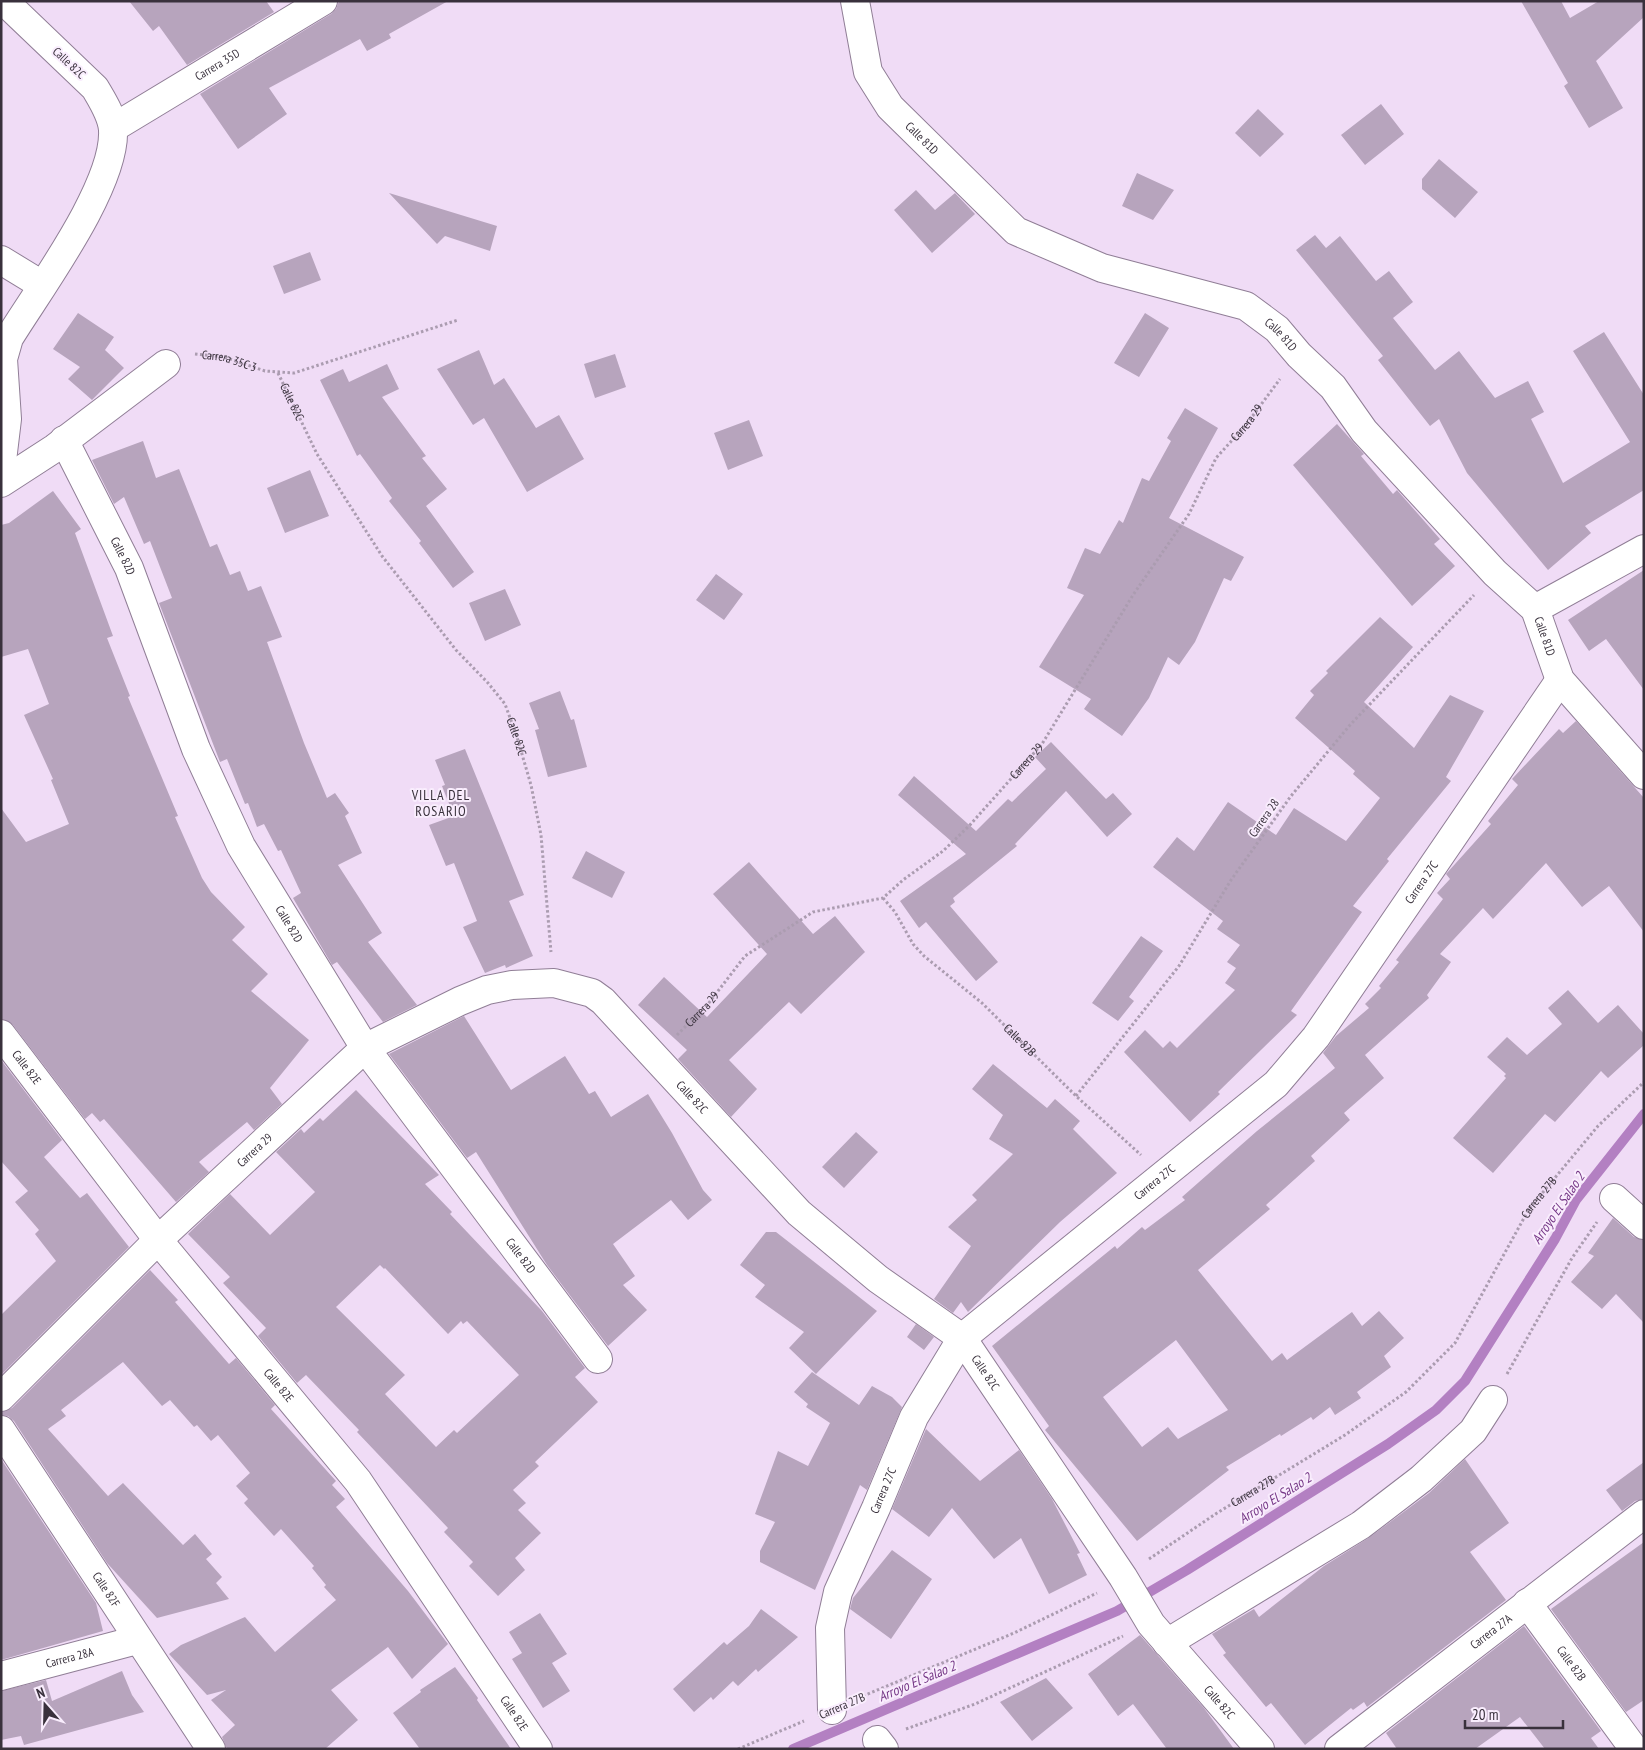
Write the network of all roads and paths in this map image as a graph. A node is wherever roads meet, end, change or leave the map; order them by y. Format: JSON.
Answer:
{"nodes":[{"id":1,"x":4,"y":1,"type":"edge"},
{"id":2,"x":323,"y":1,"type":"edge"},
{"id":3,"x":855,"y":1,"type":"edge"},
{"id":4,"x":113,"y":128,"type":"junction"},
{"id":5,"x":1,"y":260,"type":"edge"},
{"id":6,"x":42,"y":286,"type":"junction"},
{"id":7,"x":458,"y":320,"type":"dead end"},
{"id":8,"x":1299,"y":355,"type":"junction"},
{"id":9,"x":166,"y":364,"type":"joint"},
{"id":10,"x":278,"y":373,"type":"junction"},
{"id":11,"x":64,"y":440,"type":"junction"},
{"id":12,"x":2,"y":459,"type":"edge"},
{"id":13,"x":1,"y":483,"type":"edge"},
{"id":14,"x":1644,"y":549,"type":"edge"},
{"id":15,"x":1495,"y":573,"type":"junction"},
{"id":16,"x":1536,"y":609,"type":"junction"},
{"id":17,"x":1560,"y":680,"type":"junction"},
{"id":18,"x":1644,"y":775,"type":"edge"},
{"id":19,"x":883,"y":898,"type":"junction"},
{"id":20,"x":554,"y":982,"type":"junction"},
{"id":21,"x":1,"y":1034,"type":"edge"},
{"id":22,"x":365,"y":1048,"type":"junction"},
{"id":23,"x":654,"y":1059,"type":"junction"},
{"id":24,"x":1644,"y":1082,"type":"edge"},
{"id":25,"x":1076,"y":1096,"type":"junction"},
{"id":26,"x":1164,"y":1176,"type":"junction"},
{"id":27,"x":1614,"y":1198,"type":"joint"},
{"id":28,"x":1644,"y":1225,"type":"edge"},
{"id":29,"x":158,"y":1240,"type":"junction"},
{"id":30,"x":962,"y":1338,"type":"junction"},
{"id":31,"x":598,"y":1359,"type":"dead end"},
{"id":32,"x":1,"y":1396,"type":"edge"},
{"id":33,"x":1493,"y":1400,"type":"joint"},
{"id":34,"x":1,"y":1430,"type":"edge"},
{"id":35,"x":1644,"y":1514,"type":"edge"},
{"id":36,"x":1123,"y":1577,"type":"junction"},
{"id":37,"x":1527,"y":1603,"type":"junction"},
{"id":38,"x":1159,"y":1633,"type":"junction"},
{"id":39,"x":138,"y":1640,"type":"junction"},
{"id":40,"x":1,"y":1676,"type":"edge"},
{"id":41,"x":832,"y":1710,"type":"junction"},
{"id":42,"x":880,"y":1744,"type":"edge"},
{"id":43,"x":203,"y":1746,"type":"edge"},
{"id":44,"x":538,"y":1749,"type":"edge"},
{"id":45,"x":738,"y":1749,"type":"edge"},
{"id":46,"x":1260,"y":1749,"type":"edge"},
{"id":47,"x":1339,"y":1749,"type":"edge"},
{"id":48,"x":1634,"y":1749,"type":"edge"}],
"edges":[{"from":1,"to":4,"type":"street","name":"Calle 82C"},
{"from":2,"to":4,"type":"street","name":"Carrera 35D"},
{"from":3,"to":8,"type":"street","name":"Calle 81D"},
{"from":4,"to":6,"type":"street","name":"Calle 82C"},
{"from":5,"to":6,"type":"street"},
{"from":6,"to":12,"type":"street","name":"Calle 82C"},
{"from":7,"to":10,"type":"path","name":"Carrera 35C 3"},
{"from":8,"to":15,"type":"street","name":"Calle 81D"},
{"from":8,"to":19,"type":"path","name":"Carrera 29"},
{"from":9,"to":10,"type":"path","name":"Carrera 35C 3"},
{"from":9,"to":11,"type":"street"},
{"from":10,"to":20,"type":"path","name":"Calle 82C"},
{"from":11,"to":13,"type":"street"},
{"from":11,"to":22,"type":"street","name":"Calle 82D"},
{"from":14,"to":16,"type":"street"},
{"from":15,"to":16,"type":"street","name":"Calle 81D"},
{"from":15,"to":25,"type":"path","name":"Carrera 28"},
{"from":16,"to":17,"type":"street","name":"Calle 81D"},
{"from":17,"to":18,"type":"street","name":"Calle 81D"},
{"from":17,"to":26,"type":"street","name":"Carrera 27C"},
{"from":19,"to":23,"type":"path","name":"Carrera 29"},
{"from":19,"to":25,"type":"path","name":"Calle 82B"},
{"from":20,"to":22,"type":"street","name":"Carrera 29"},
{"from":20,"to":23,"type":"street","name":"Calle 82C"},
{"from":21,"to":29,"type":"street","name":"Calle 82E"},
{"from":22,"to":29,"type":"street","name":"Carrera 29"},
{"from":22,"to":31,"type":"street","name":"Calle 82D"},
{"from":23,"to":30,"type":"street","name":"Calle 82C"},
{"from":24,"to":36,"type":"path","name":"Carrera 27B"},
{"from":25,"to":26,"type":"path","name":"Calle 82B"},
{"from":26,"to":30,"type":"street","name":"Carrera 27C"},
{"from":27,"to":28,"type":"street"},
{"from":27,"to":33,"type":"path"},
{"from":29,"to":32,"type":"street","name":"Carrera 29"},
{"from":29,"to":44,"type":"street","name":"Calle 82E"},
{"from":30,"to":36,"type":"street","name":"Calle 82C"},
{"from":30,"to":41,"type":"street","name":"Carrera 27C"},
{"from":33,"to":38,"type":"street"},
{"from":34,"to":39,"type":"street","name":"Calle 82F"},
{"from":35,"to":37,"type":"street","name":"Carrera 27A"},
{"from":36,"to":38,"type":"street","name":"Calle 82C"},
{"from":36,"to":41,"type":"path","name":"Carrera 27B"},
{"from":37,"to":47,"type":"street","name":"Carrera 27A"},
{"from":37,"to":48,"type":"street","name":"Calle 82B"},
{"from":38,"to":42,"type":"path"},
{"from":38,"to":46,"type":"street","name":"Calle 82C"},
{"from":39,"to":40,"type":"street","name":"Carrera 28A"},
{"from":39,"to":43,"type":"street","name":"Calle 82F"},
{"from":41,"to":45,"type":"path","name":"Carrera 27B"}]}
